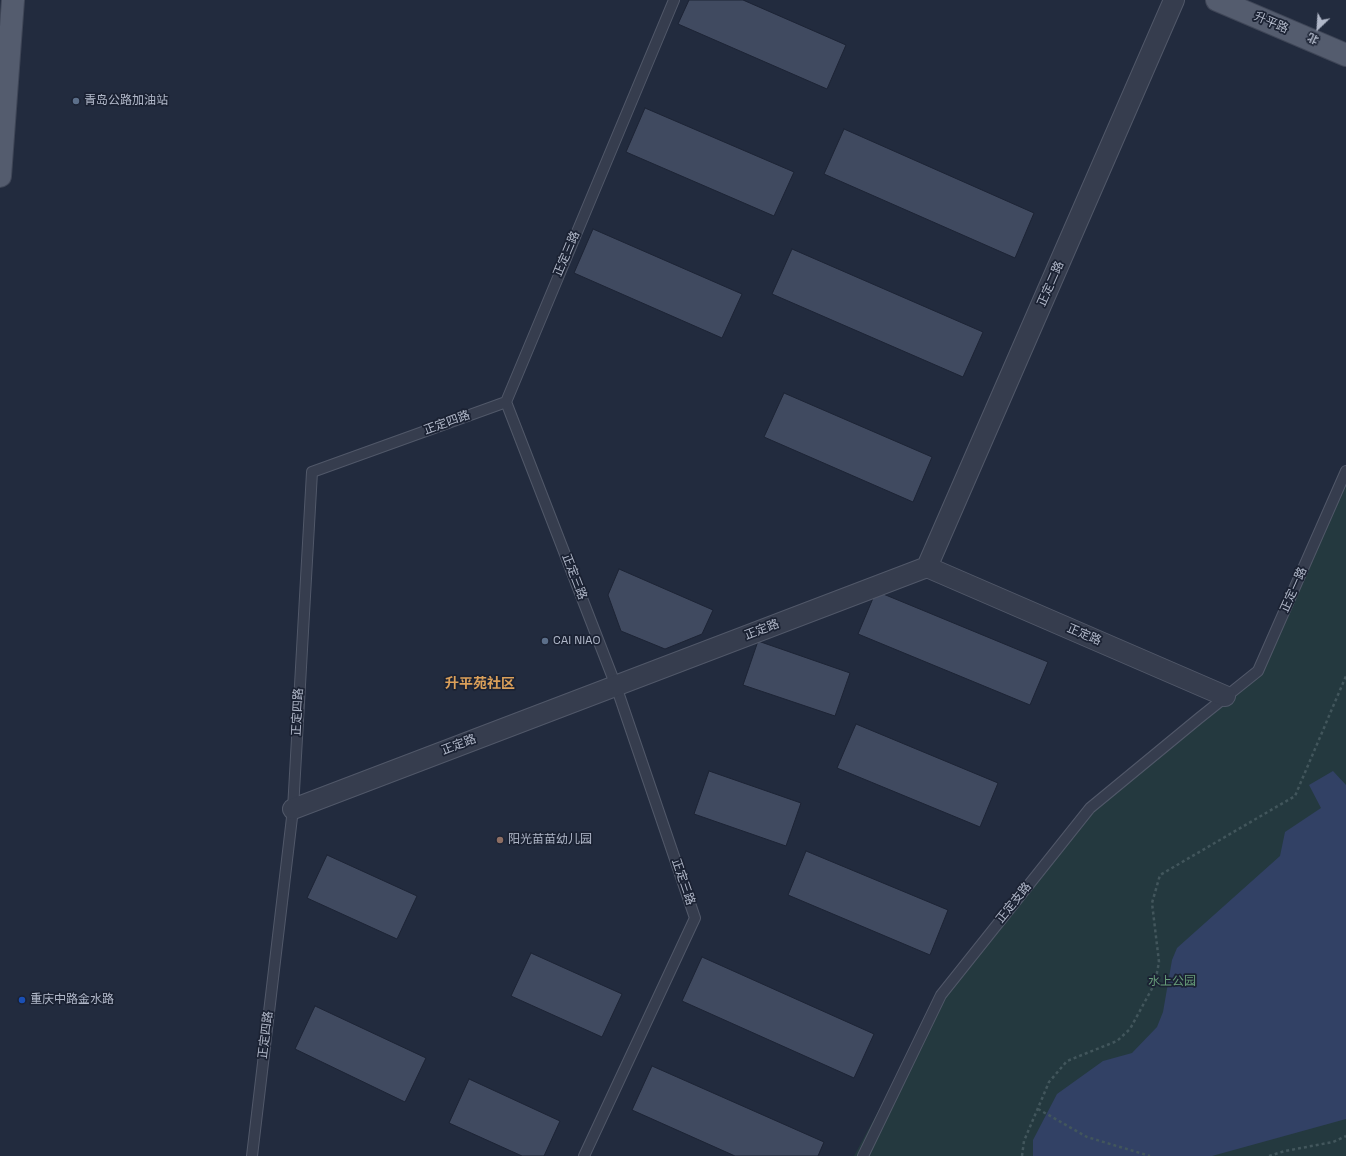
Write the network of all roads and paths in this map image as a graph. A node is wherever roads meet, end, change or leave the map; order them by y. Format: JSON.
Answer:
{"nodes":[{"id":1,"x":13,"y":0,"type":"edge"},
{"id":2,"x":674,"y":0,"type":"edge"},
{"id":3,"x":1174,"y":0,"type":"edge"},
{"id":4,"x":1217,"y":0,"type":"edge"},
{"id":5,"x":1346,"y":55,"type":"edge"},
{"id":6,"x":0,"y":176,"type":"edge"},
{"id":7,"x":506,"y":402,"type":"junction"},
{"id":8,"x":1346,"y":471,"type":"edge"},
{"id":9,"x":927,"y":568,"type":"junction"},
{"id":10,"x":1346,"y":676,"type":"edge"},
{"id":11,"x":616,"y":686,"type":"junction"},
{"id":12,"x":1225,"y":696,"type":"junction"},
{"id":13,"x":293,"y":809,"type":"junction"},
{"id":14,"x":1038,"y":1109,"type":"junction"},
{"id":15,"x":1346,"y":1136,"type":"edge"},
{"id":16,"x":252,"y":1156,"type":"edge"},
{"id":17,"x":584,"y":1156,"type":"edge"},
{"id":18,"x":864,"y":1156,"type":"edge"},
{"id":19,"x":1022,"y":1156,"type":"edge"},
{"id":20,"x":1150,"y":1156,"type":"edge"},
{"id":21,"x":1269,"y":1156,"type":"edge"}],
"edges":[{"from":1,"to":6,"type":"main road"},
{"from":2,"to":7,"type":"lane","name":"正定三路"},
{"from":3,"to":9,"type":"street","name":"正定二路"},
{"from":4,"to":5,"type":"main road","name":"升平路"},
{"from":7,"to":11,"type":"lane","name":"正定三路"},
{"from":7,"to":13,"type":"lane","name":"正定四路"},
{"from":8,"to":12,"type":"lane","name":"正定一路"},
{"from":9,"to":11,"type":"street","name":"正定路"},
{"from":9,"to":12,"type":"street","name":"正定路"},
{"from":10,"to":14,"type":"path"},
{"from":11,"to":13,"type":"street","name":"正定路"},
{"from":11,"to":17,"type":"lane","name":"正定三路"},
{"from":12,"to":18,"type":"lane","name":"正定支路"},
{"from":13,"to":16,"type":"lane","name":"正定四路"},
{"from":14,"to":19,"type":"path"},
{"from":14,"to":20,"type":"path"},
{"from":15,"to":21,"type":"path"}]}
